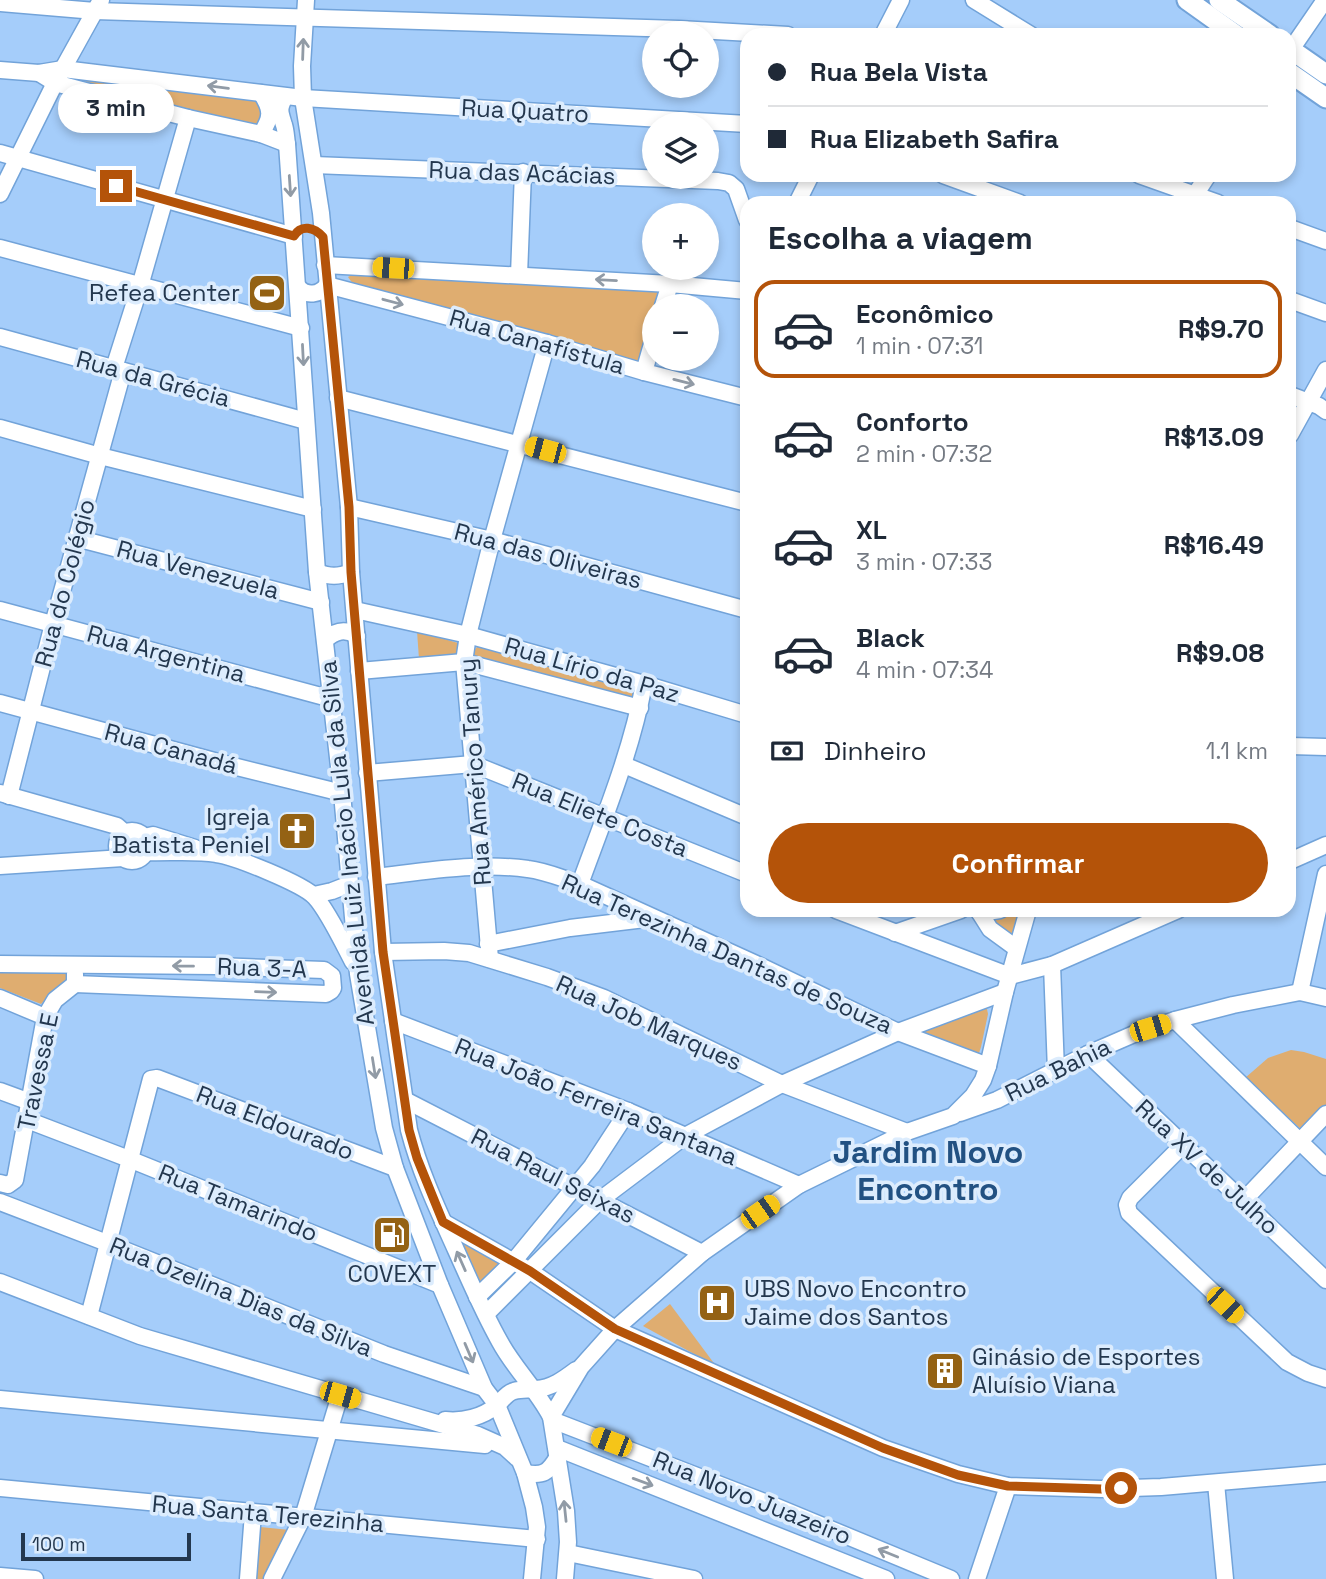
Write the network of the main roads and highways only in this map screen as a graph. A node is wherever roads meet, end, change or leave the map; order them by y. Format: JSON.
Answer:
{"nodes":[{"id":1,"x":1187,"y":0,"type":"edge"},
{"id":2,"x":1219,"y":0,"type":"edge"},
{"id":3,"x":1227,"y":28,"type":"edge"},
{"id":4,"x":1260,"y":28,"type":"edge"},
{"id":5,"x":1296,"y":54,"type":"edge"},
{"id":6,"x":1326,"y":74,"type":"edge"},
{"id":7,"x":1296,"y":77,"type":"edge"},
{"id":8,"x":1326,"y":98,"type":"edge"}],
"edges":[{"from":1,"to":3,"type":"main road"},
{"from":2,"to":4,"type":"main road"},
{"from":5,"to":6,"type":"main road"},
{"from":7,"to":8,"type":"main road"}]}
